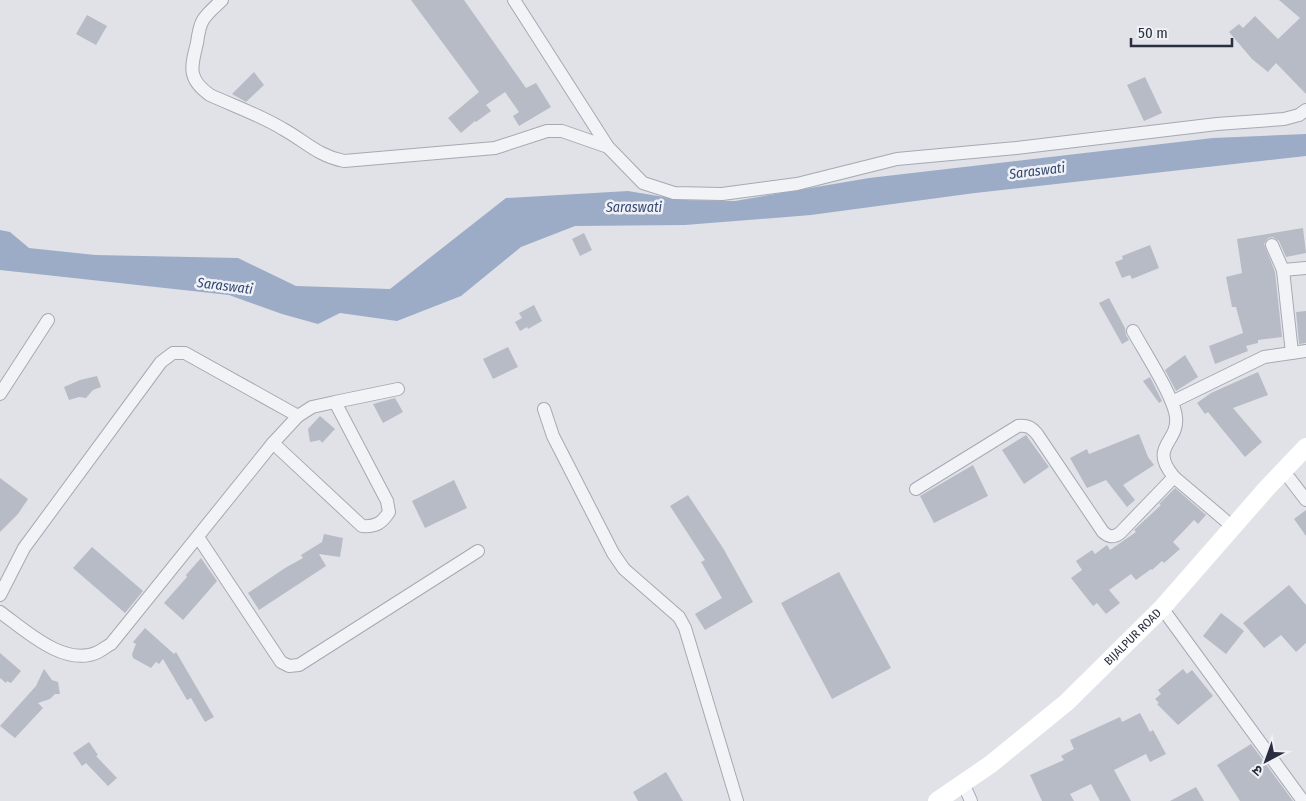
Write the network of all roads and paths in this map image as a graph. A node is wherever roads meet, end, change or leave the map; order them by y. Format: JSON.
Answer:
{"nodes":[{"id":1,"x":222,"y":0,"type":"edge"},
{"id":2,"x":514,"y":0,"type":"edge"},
{"id":3,"x":1306,"y":110,"type":"edge"},
{"id":4,"x":608,"y":147,"type":"junction"},
{"id":5,"x":1272,"y":245,"type":"dead end"},
{"id":6,"x":1306,"y":268,"type":"edge"},
{"id":7,"x":1283,"y":270,"type":"junction"},
{"id":8,"x":48,"y":320,"type":"dead end"},
{"id":9,"x":1133,"y":331,"type":"dead end"},
{"id":10,"x":1306,"y":351,"type":"edge"},
{"id":11,"x":1292,"y":353,"type":"junction"},
{"id":12,"x":398,"y":389,"type":"dead end"},
{"id":13,"x":0,"y":394,"type":"edge"},
{"id":14,"x":335,"y":402,"type":"junction"},
{"id":15,"x":1172,"y":402,"type":"junction"},
{"id":16,"x":544,"y":409,"type":"dead end"},
{"id":17,"x":298,"y":416,"type":"junction"},
{"id":18,"x":273,"y":443,"type":"junction"},
{"id":19,"x":1306,"y":447,"type":"edge"},
{"id":20,"x":1284,"y":470,"type":"junction"},
{"id":21,"x":1174,"y":477,"type":"junction"},
{"id":22,"x":916,"y":489,"type":"dead end"},
{"id":23,"x":1306,"y":500,"type":"edge"},
{"id":24,"x":1233,"y":527,"type":"junction"},
{"id":25,"x":198,"y":537,"type":"junction"},
{"id":26,"x":478,"y":551,"type":"dead end"},
{"id":27,"x":0,"y":595,"type":"edge"},
{"id":28,"x":1162,"y":608,"type":"junction"},
{"id":29,"x":0,"y":612,"type":"edge"},
{"id":30,"x":963,"y":783,"type":"junction"},
{"id":31,"x":737,"y":801,"type":"edge"},
{"id":32,"x":937,"y":801,"type":"edge"},
{"id":33,"x":971,"y":801,"type":"edge"},
{"id":34,"x":1303,"y":801,"type":"edge"}],
"edges":[{"from":1,"to":4,"type":"street"},
{"from":2,"to":4,"type":"street"},
{"from":3,"to":4,"type":"street"},
{"from":5,"to":7,"type":"street"},
{"from":6,"to":7,"type":"street"},
{"from":7,"to":11,"type":"street"},
{"from":8,"to":13,"type":"street"},
{"from":9,"to":15,"type":"street"},
{"from":10,"to":11,"type":"street"},
{"from":11,"to":15,"type":"street"},
{"from":12,"to":14,"type":"street"},
{"from":14,"to":17,"type":"street"},
{"from":14,"to":18,"type":"street"},
{"from":15,"to":21,"type":"street"},
{"from":16,"to":31,"type":"street"},
{"from":17,"to":18,"type":"street"},
{"from":17,"to":27,"type":"street"},
{"from":18,"to":25,"type":"street"},
{"from":19,"to":20,"type":"main road","name":"BIJALPUR ROAD"},
{"from":20,"to":23,"type":"street"},
{"from":20,"to":24,"type":"main road","name":"BIJALPUR ROAD"},
{"from":21,"to":22,"type":"street"},
{"from":21,"to":24,"type":"street"},
{"from":24,"to":28,"type":"main road","name":"BIJALPUR ROAD"},
{"from":25,"to":26,"type":"street"},
{"from":25,"to":29,"type":"street"},
{"from":28,"to":30,"type":"main road","name":"BIJALPUR ROAD"},
{"from":28,"to":34,"type":"street"},
{"from":30,"to":32,"type":"main road","name":"BIJALPUR ROAD"},
{"from":30,"to":33,"type":"street"}]}
